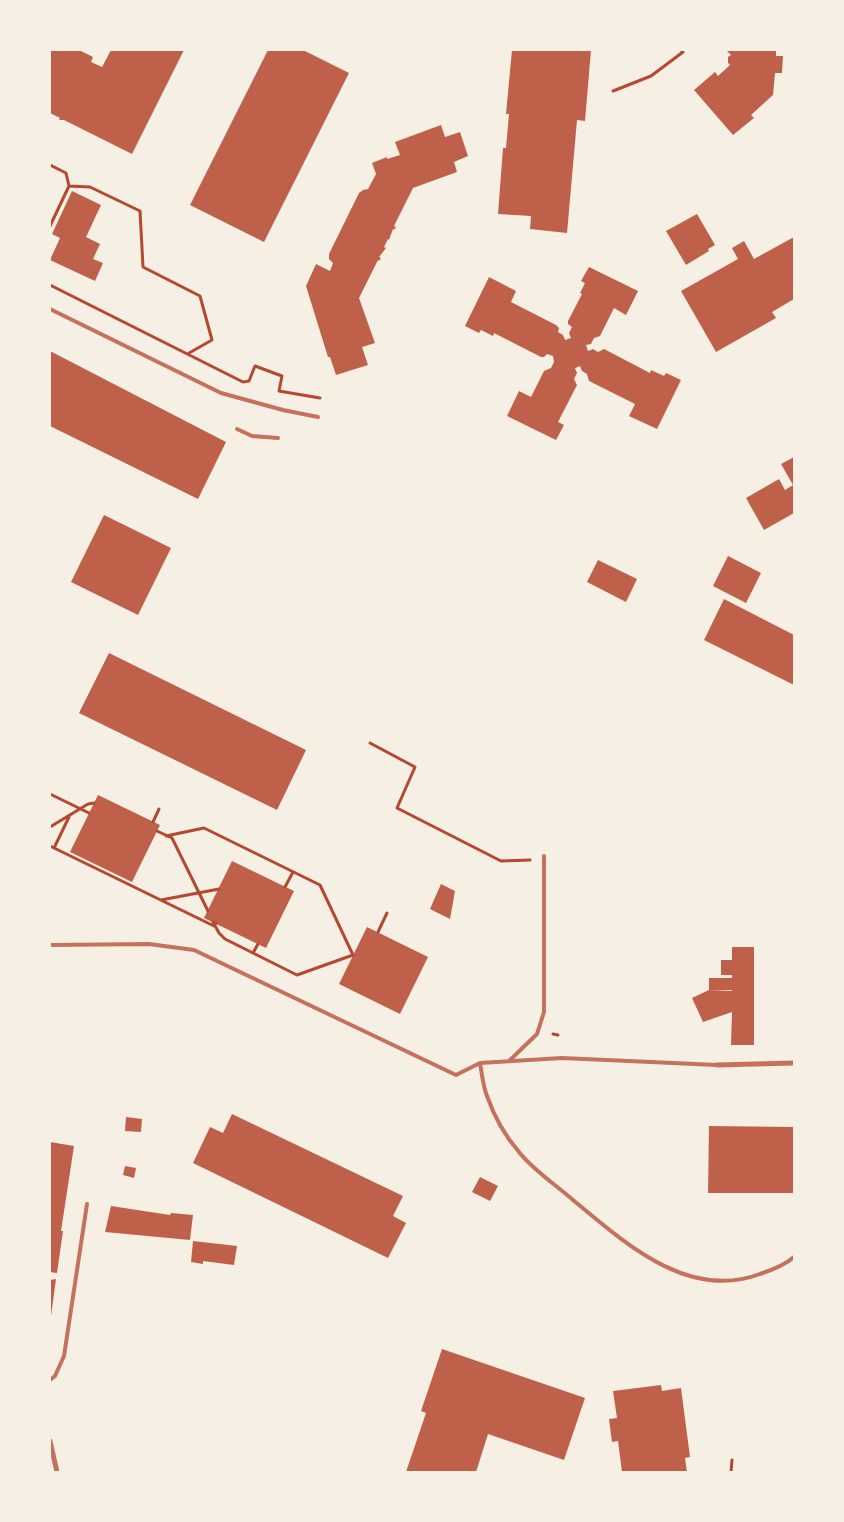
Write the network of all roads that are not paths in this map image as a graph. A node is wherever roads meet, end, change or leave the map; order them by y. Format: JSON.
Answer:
{"nodes":[{"id":1,"x":50,"y":309,"type":"edge"},
{"id":2,"x":318,"y":417,"type":"dead end"},
{"id":3,"x":237,"y":429,"type":"dead end"},
{"id":4,"x":278,"y":438,"type":"dead end"},
{"id":5,"x":544,"y":858,"type":"road end"},
{"id":6,"x":50,"y":946,"type":"edge"},
{"id":7,"x":509,"y":1061,"type":"junction"},
{"id":8,"x":480,"y":1063,"type":"junction"},
{"id":9,"x":794,"y":1063,"type":"edge"},
{"id":10,"x":717,"y":1065,"type":"joint"},
{"id":11,"x":86,"y":1204,"type":"dead end"},
{"id":12,"x":794,"y":1257,"type":"edge"},
{"id":13,"x":50,"y":1380,"type":"edge"},
{"id":14,"x":50,"y":1440,"type":"edge"},
{"id":15,"x":57,"y":1472,"type":"edge"}],
"edges":[{"from":1,"to":2,"type":"lane"},
{"from":3,"to":4,"type":"lane"},
{"from":5,"to":7,"type":"lane"},
{"from":6,"to":8,"type":"lane"},
{"from":7,"to":8,"type":"lane"},
{"from":7,"to":10,"type":"lane"},
{"from":8,"to":12,"type":"lane"},
{"from":9,"to":10,"type":"street"},
{"from":11,"to":13,"type":"lane"},
{"from":14,"to":15,"type":"street"}]}
